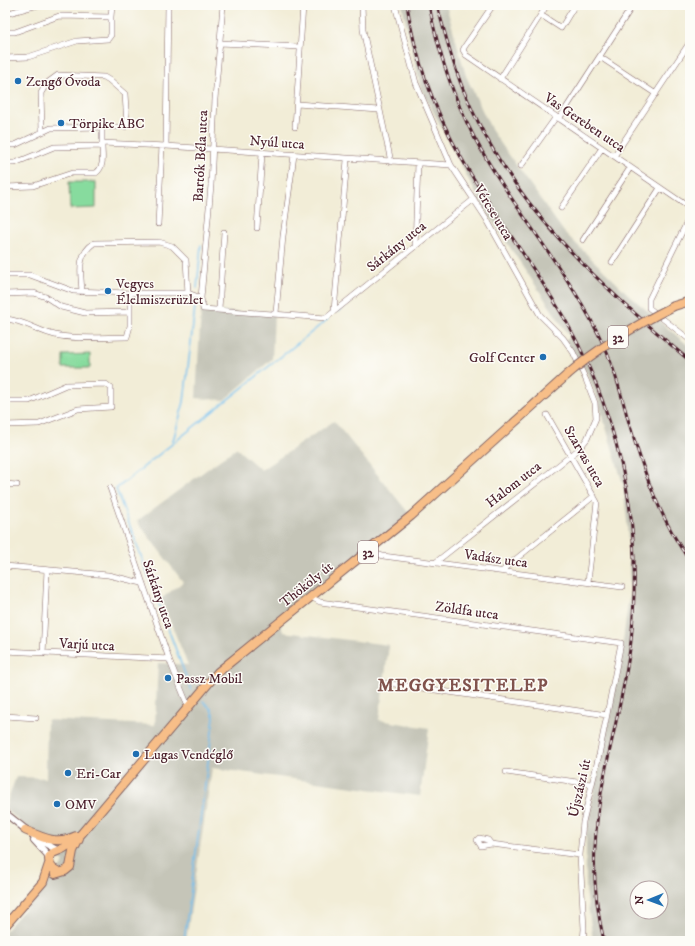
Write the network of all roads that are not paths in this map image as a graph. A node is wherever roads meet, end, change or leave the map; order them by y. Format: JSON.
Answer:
{"nodes":[{"id":1,"x":38,"y":5,"type":"edge"},
{"id":2,"x":112,"y":5,"type":"edge"},
{"id":3,"x":168,"y":5,"type":"edge"},
{"id":4,"x":223,"y":5,"type":"edge"},
{"id":5,"x":303,"y":5,"type":"edge"},
{"id":6,"x":362,"y":5,"type":"edge"},
{"id":7,"x":395,"y":5,"type":"edge"},
{"id":8,"x":493,"y":5,"type":"edge"},
{"id":9,"x":547,"y":5,"type":"edge"},
{"id":10,"x":575,"y":5,"type":"edge"},
{"id":11,"x":633,"y":5,"type":"edge"},
{"id":12,"x":5,"y":14,"type":"edge"},
{"id":13,"x":541,"y":15,"type":"junction"},
{"id":14,"x":110,"y":17,"type":"junction"},
{"id":15,"x":5,"y":32,"type":"edge"},
{"id":16,"x":220,"y":42,"type":"junction"},
{"id":17,"x":690,"y":42,"type":"edge"},
{"id":18,"x":300,"y":47,"type":"junction"},
{"id":19,"x":600,"y":57,"type":"junction"},
{"id":20,"x":5,"y":58,"type":"edge"},
{"id":21,"x":500,"y":79,"type":"junction"},
{"id":22,"x":656,"y":94,"type":"junction"},
{"id":23,"x":297,"y":104,"type":"junction"},
{"id":24,"x":379,"y":110,"type":"junction"},
{"id":25,"x":558,"y":118,"type":"junction"},
{"id":26,"x":102,"y":127,"type":"junction"},
{"id":27,"x":295,"y":127,"type":"dead end"},
{"id":28,"x":42,"y":131,"type":"junction"},
{"id":29,"x":5,"y":145,"type":"edge"},
{"id":30,"x":102,"y":145,"type":"junction"},
{"id":31,"x":164,"y":146,"type":"junction"},
{"id":32,"x":602,"y":148,"type":"junction"},
{"id":33,"x":212,"y":149,"type":"junction"},
{"id":34,"x":262,"y":154,"type":"junction"},
{"id":35,"x":294,"y":156,"type":"junction"},
{"id":36,"x":614,"y":156,"type":"junction"},
{"id":37,"x":347,"y":160,"type":"junction"},
{"id":38,"x":391,"y":162,"type":"junction"},
{"id":39,"x":5,"y":163,"type":"edge"},
{"id":40,"x":418,"y":163,"type":"junction"},
{"id":41,"x":451,"y":165,"type":"junction"},
{"id":42,"x":521,"y":166,"type":"dead end"},
{"id":43,"x":630,"y":168,"type":"junction"},
{"id":44,"x":5,"y":187,"type":"edge"},
{"id":45,"x":660,"y":188,"type":"junction"},
{"id":46,"x":474,"y":199,"type":"junction"},
{"id":47,"x":561,"y":208,"type":"dead end"},
{"id":48,"x":690,"y":208,"type":"edge"},
{"id":49,"x":690,"y":216,"type":"edge"},
{"id":50,"x":158,"y":224,"type":"dead end"},
{"id":51,"x":257,"y":228,"type":"dead end"},
{"id":52,"x":224,"y":232,"type":"dead end"},
{"id":53,"x":583,"y":240,"type":"dead end"},
{"id":54,"x":415,"y":247,"type":"junction"},
{"id":55,"x":612,"y":262,"type":"dead end"},
{"id":56,"x":5,"y":274,"type":"edge"},
{"id":57,"x":82,"y":292,"type":"junction"},
{"id":58,"x":130,"y":293,"type":"junction"},
{"id":59,"x":188,"y":293,"type":"junction"},
{"id":60,"x":5,"y":294,"type":"edge"},
{"id":61,"x":201,"y":298,"type":"junction"},
{"id":62,"x":690,"y":301,"type":"edge"},
{"id":63,"x":202,"y":309,"type":"joint"},
{"id":64,"x":219,"y":309,"type":"junction"},
{"id":65,"x":334,"y":311,"type":"junction"},
{"id":66,"x":129,"y":312,"type":"junction"},
{"id":67,"x":276,"y":313,"type":"junction"},
{"id":68,"x":5,"y":319,"type":"edge"},
{"id":69,"x":690,"y":340,"type":"edge"},
{"id":70,"x":5,"y":401,"type":"edge"},
{"id":71,"x":547,"y":415,"type":"dead end"},
{"id":72,"x":596,"y":418,"type":"joint"},
{"id":73,"x":5,"y":424,"type":"edge"},
{"id":74,"x":570,"y":455,"type":"junction"},
{"id":75,"x":5,"y":484,"type":"edge"},
{"id":76,"x":18,"y":485,"type":"dead end"},
{"id":77,"x":110,"y":488,"type":"dead end"},
{"id":78,"x":594,"y":496,"type":"junction"},
{"id":79,"x":368,"y":551,"type":"junction"},
{"id":80,"x":436,"y":562,"type":"junction"},
{"id":81,"x":5,"y":566,"type":"edge"},
{"id":82,"x":47,"y":570,"type":"junction"},
{"id":83,"x":503,"y":571,"type":"junction"},
{"id":84,"x":588,"y":582,"type":"junction"},
{"id":85,"x":142,"y":583,"type":"junction"},
{"id":86,"x":622,"y":587,"type":"dead end"},
{"id":87,"x":311,"y":597,"type":"junction"},
{"id":88,"x":621,"y":643,"type":"joint"},
{"id":89,"x":5,"y":651,"type":"edge"},
{"id":90,"x":43,"y":654,"type":"junction"},
{"id":91,"x":169,"y":659,"type":"junction"},
{"id":92,"x":387,"y":684,"type":"dead end"},
{"id":93,"x":188,"y":706,"type":"junction"},
{"id":94,"x":607,"y":715,"type":"junction"},
{"id":95,"x":5,"y":716,"type":"edge"},
{"id":96,"x":36,"y":718,"type":"dead end"},
{"id":97,"x":506,"y":772,"type":"dead end"},
{"id":98,"x":591,"y":784,"type":"junction"},
{"id":99,"x":5,"y":813,"type":"edge"},
{"id":100,"x":23,"y":828,"type":"junction"},
{"id":101,"x":82,"y":833,"type":"junction"},
{"id":102,"x":491,"y":844,"type":"dead end"},
{"id":103,"x":59,"y":850,"type":"junction"},
{"id":104,"x":580,"y":855,"type":"junction"},
{"id":105,"x":71,"y":858,"type":"junction"},
{"id":106,"x":49,"y":862,"type":"junction"},
{"id":107,"x":59,"y":872,"type":"junction"},
{"id":108,"x":43,"y":882,"type":"junction"},
{"id":109,"x":5,"y":926,"type":"edge"},
{"id":110,"x":583,"y":941,"type":"edge"}],
"edges":[{"from":1,"to":12,"type":"street"},
{"from":2,"to":14,"type":"street"},
{"from":3,"to":31,"type":"street"},
{"from":4,"to":16,"type":"street","name":"Bartók Béla utca"},
{"from":5,"to":18,"type":"street"},
{"from":6,"to":24,"type":"street"},
{"from":7,"to":41,"type":"street","name":"Vércse utca"},
{"from":8,"to":21,"type":"street","name":"Vas Gereben utca"},
{"from":9,"to":13,"type":"street"},
{"from":10,"to":13,"type":"street"},
{"from":11,"to":19,"type":"street"},
{"from":13,"to":21,"type":"street"},
{"from":14,"to":15,"type":"street"},
{"from":14,"to":20,"type":"street"},
{"from":16,"to":18,"type":"street"},
{"from":16,"to":33,"type":"street","name":"Bartók Béla utca"},
{"from":17,"to":22,"type":"street"},
{"from":18,"to":23,"type":"street"},
{"from":19,"to":22,"type":"street"},
{"from":19,"to":25,"type":"street"},
{"from":21,"to":25,"type":"street","name":"Vas Gereben utca"},
{"from":22,"to":36,"type":"street"},
{"from":23,"to":24,"type":"street"},
{"from":23,"to":27,"type":"street"},
{"from":24,"to":38,"type":"street"},
{"from":25,"to":32,"type":"street","name":"Vas Gereben utca"},
{"from":25,"to":42,"type":"street"},
{"from":26,"to":28,"type":"street"},
{"from":26,"to":28,"type":"street"},
{"from":26,"to":30,"type":"street"},
{"from":28,"to":29,"type":"street"},
{"from":30,"to":31,"type":"street","name":"Nyúl utca"},
{"from":30,"to":39,"type":"street","name":"Nyúl utca"},
{"from":30,"to":44,"type":"street"},
{"from":31,"to":33,"type":"street","name":"Nyúl utca"},
{"from":31,"to":50,"type":"street"},
{"from":32,"to":36,"type":"street","name":"Vas Gereben utca"},
{"from":32,"to":47,"type":"street"},
{"from":33,"to":34,"type":"street","name":"Nyúl utca"},
{"from":33,"to":61,"type":"street","name":"Bartók Béla utca"},
{"from":34,"to":35,"type":"street","name":"Nyúl utca"},
{"from":34,"to":51,"type":"street"},
{"from":35,"to":37,"type":"street","name":"Nyúl utca"},
{"from":35,"to":67,"type":"street"},
{"from":36,"to":43,"type":"street","name":"Vas Gereben utca"},
{"from":37,"to":38,"type":"street","name":"Nyúl utca"},
{"from":37,"to":65,"type":"street"},
{"from":38,"to":40,"type":"street","name":"Nyúl utca"},
{"from":40,"to":41,"type":"street","name":"Nyúl utca"},
{"from":40,"to":54,"type":"street"},
{"from":41,"to":46,"type":"street","name":"Vércse utca"},
{"from":43,"to":45,"type":"street","name":"Vas Gereben utca"},
{"from":43,"to":53,"type":"street"},
{"from":45,"to":48,"type":"street","name":"Vas Gereben utca"},
{"from":45,"to":55,"type":"street"},
{"from":46,"to":54,"type":"street","name":"Sárkány utca"},
{"from":46,"to":72,"type":"street","name":"Vércse utca"},
{"from":49,"to":69,"type":"street"},
{"from":52,"to":64,"type":"street"},
{"from":54,"to":65,"type":"street","name":"Sárkány utca"},
{"from":56,"to":57,"type":"street"},
{"from":57,"to":58,"type":"street"},
{"from":57,"to":59,"type":"street"},
{"from":58,"to":59,"type":"street"},
{"from":58,"to":66,"type":"street"},
{"from":59,"to":61,"type":"street"},
{"from":60,"to":66,"type":"street"},
{"from":61,"to":63,"type":"street","name":"Bartók Béla utca"},
{"from":62,"to":79,"type":"main road","name":"Thököly út","number":"32","bridge":true},
{"from":63,"to":64,"type":"street","name":"Sárkány utca"},
{"from":64,"to":67,"type":"street","name":"Sárkány utca"},
{"from":65,"to":67,"type":"street","name":"Sárkány utca"},
{"from":66,"to":68,"type":"street"},
{"from":70,"to":73,"type":"street"},
{"from":71,"to":74,"type":"street","name":"Szarvas utca"},
{"from":72,"to":74,"type":"street","name":"Halom utca"},
{"from":74,"to":78,"type":"street","name":"Szarvas utca"},
{"from":74,"to":80,"type":"street","name":"Halom utca"},
{"from":75,"to":76,"type":"street"},
{"from":77,"to":85,"type":"street","name":"Sárkány utca"},
{"from":78,"to":83,"type":"street"},
{"from":78,"to":84,"type":"street","name":"Szarvas utca"},
{"from":79,"to":80,"type":"street","name":"Vadász utca"},
{"from":79,"to":87,"type":"main road","name":"Thököly út","number":"32"},
{"from":80,"to":83,"type":"street","name":"Vadász utca"},
{"from":81,"to":82,"type":"street"},
{"from":82,"to":85,"type":"street"},
{"from":82,"to":90,"type":"street"},
{"from":83,"to":84,"type":"street","name":"Vadász utca"},
{"from":84,"to":86,"type":"street","name":"Vadász utca"},
{"from":85,"to":91,"type":"street","name":"Sárkány utca"},
{"from":87,"to":88,"type":"street","name":"Zöldfa utca"},
{"from":87,"to":93,"type":"main road","name":"Thököly út","number":"32"},
{"from":88,"to":94,"type":"street","name":"Újszászi út"},
{"from":89,"to":90,"type":"street","name":"Varjú utca"},
{"from":90,"to":91,"type":"street","name":"Varjú utca"},
{"from":91,"to":93,"type":"street","name":"Sárkány utca"},
{"from":92,"to":94,"type":"street"},
{"from":93,"to":101,"type":"main road","name":"Thököly út","number":"32"},
{"from":94,"to":98,"type":"street","name":"Újszászi út"},
{"from":95,"to":96,"type":"street"},
{"from":97,"to":98,"type":"street"},
{"from":98,"to":104,"type":"street","name":"Újszászi út"},
{"from":99,"to":100,"type":"street"},
{"from":100,"to":101,"type":"main road"},
{"from":100,"to":103,"type":"street"},
{"from":100,"to":106,"type":"street"},
{"from":101,"to":103,"type":"main road","name":"Thököly út","number":"32"},
{"from":101,"to":105,"type":"main road","name":"Thököly út","number":"32"},
{"from":102,"to":104,"type":"street"},
{"from":103,"to":105,"type":"main road"},
{"from":103,"to":106,"type":"main road","name":"Thököly út","number":"32"},
{"from":104,"to":110,"type":"street","name":"Újszászi út"},
{"from":105,"to":107,"type":"main road","name":"Thököly út","number":"32"},
{"from":106,"to":107,"type":"main road"},
{"from":106,"to":108,"type":"main road","number":"32"},
{"from":107,"to":108,"type":"main road","number":"32"},
{"from":108,"to":109,"type":"main road","number":"32"}]}
